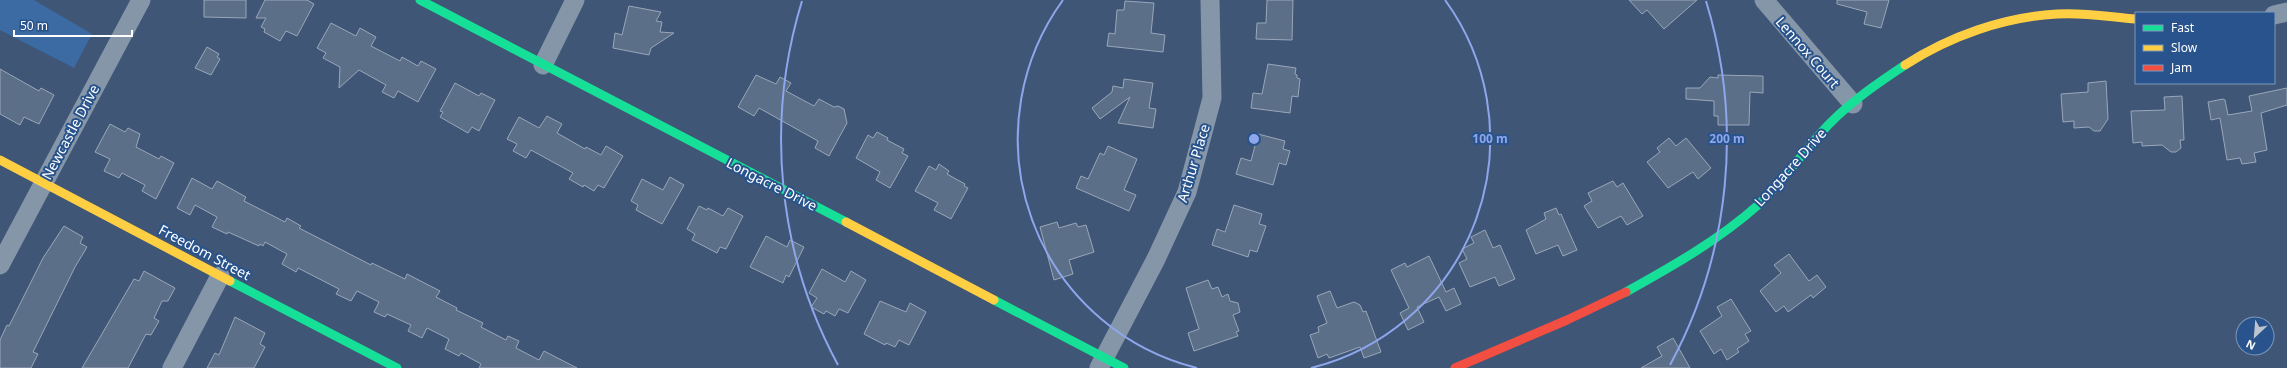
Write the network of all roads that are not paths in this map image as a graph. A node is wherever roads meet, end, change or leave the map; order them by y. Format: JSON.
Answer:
{"nodes":[{"id":1,"x":141,"y":0,"type":"edge"},
{"id":2,"x":420,"y":0,"type":"edge"},
{"id":3,"x":576,"y":0,"type":"edge"},
{"id":4,"x":1210,"y":0,"type":"edge"},
{"id":5,"x":1764,"y":0,"type":"edge"},
{"id":6,"x":2287,"y":12,"type":"edge"},
{"id":7,"x":2275,"y":15,"type":"edge"},
{"id":8,"x":2135,"y":19,"type":"edge"},
{"id":9,"x":543,"y":65,"type":"junction"},
{"id":10,"x":1854,"y":104,"type":"junction"},
{"id":11,"x":0,"y":160,"type":"edge"},
{"id":12,"x":43,"y":182,"type":"junction"},
{"id":13,"x":0,"y":265,"type":"edge"},
{"id":14,"x":220,"y":276,"type":"junction"},
{"id":15,"x":1102,"y":363,"type":"edge"},
{"id":16,"x":172,"y":368,"type":"edge"},
{"id":17,"x":396,"y":368,"type":"edge"},
{"id":18,"x":1124,"y":368,"type":"edge"},
{"id":19,"x":1455,"y":368,"type":"edge"}],
"edges":[{"from":1,"to":12,"type":"street","name":"Newcastle Drive"},
{"from":2,"to":9,"type":"street","name":"Longacre Drive"},
{"from":3,"to":9,"type":"street"},
{"from":4,"to":15,"type":"street","name":"Arthur Place"},
{"from":5,"to":10,"type":"street","name":"Lennox Court"},
{"from":6,"to":7,"type":"street"},
{"from":8,"to":10,"type":"street","name":"Longacre Drive"},
{"from":9,"to":15,"type":"street","name":"Longacre Drive"},
{"from":10,"to":19,"type":"street","name":"Longacre Drive"},
{"from":11,"to":12,"type":"street","name":"Freedom Street"},
{"from":12,"to":13,"type":"street","name":"Newcastle Drive"},
{"from":12,"to":14,"type":"street","name":"Freedom Street"},
{"from":14,"to":16,"type":"street"},
{"from":14,"to":17,"type":"street","name":"Freedom Street"},
{"from":15,"to":18,"type":"street","name":"Longacre Drive"}]}
